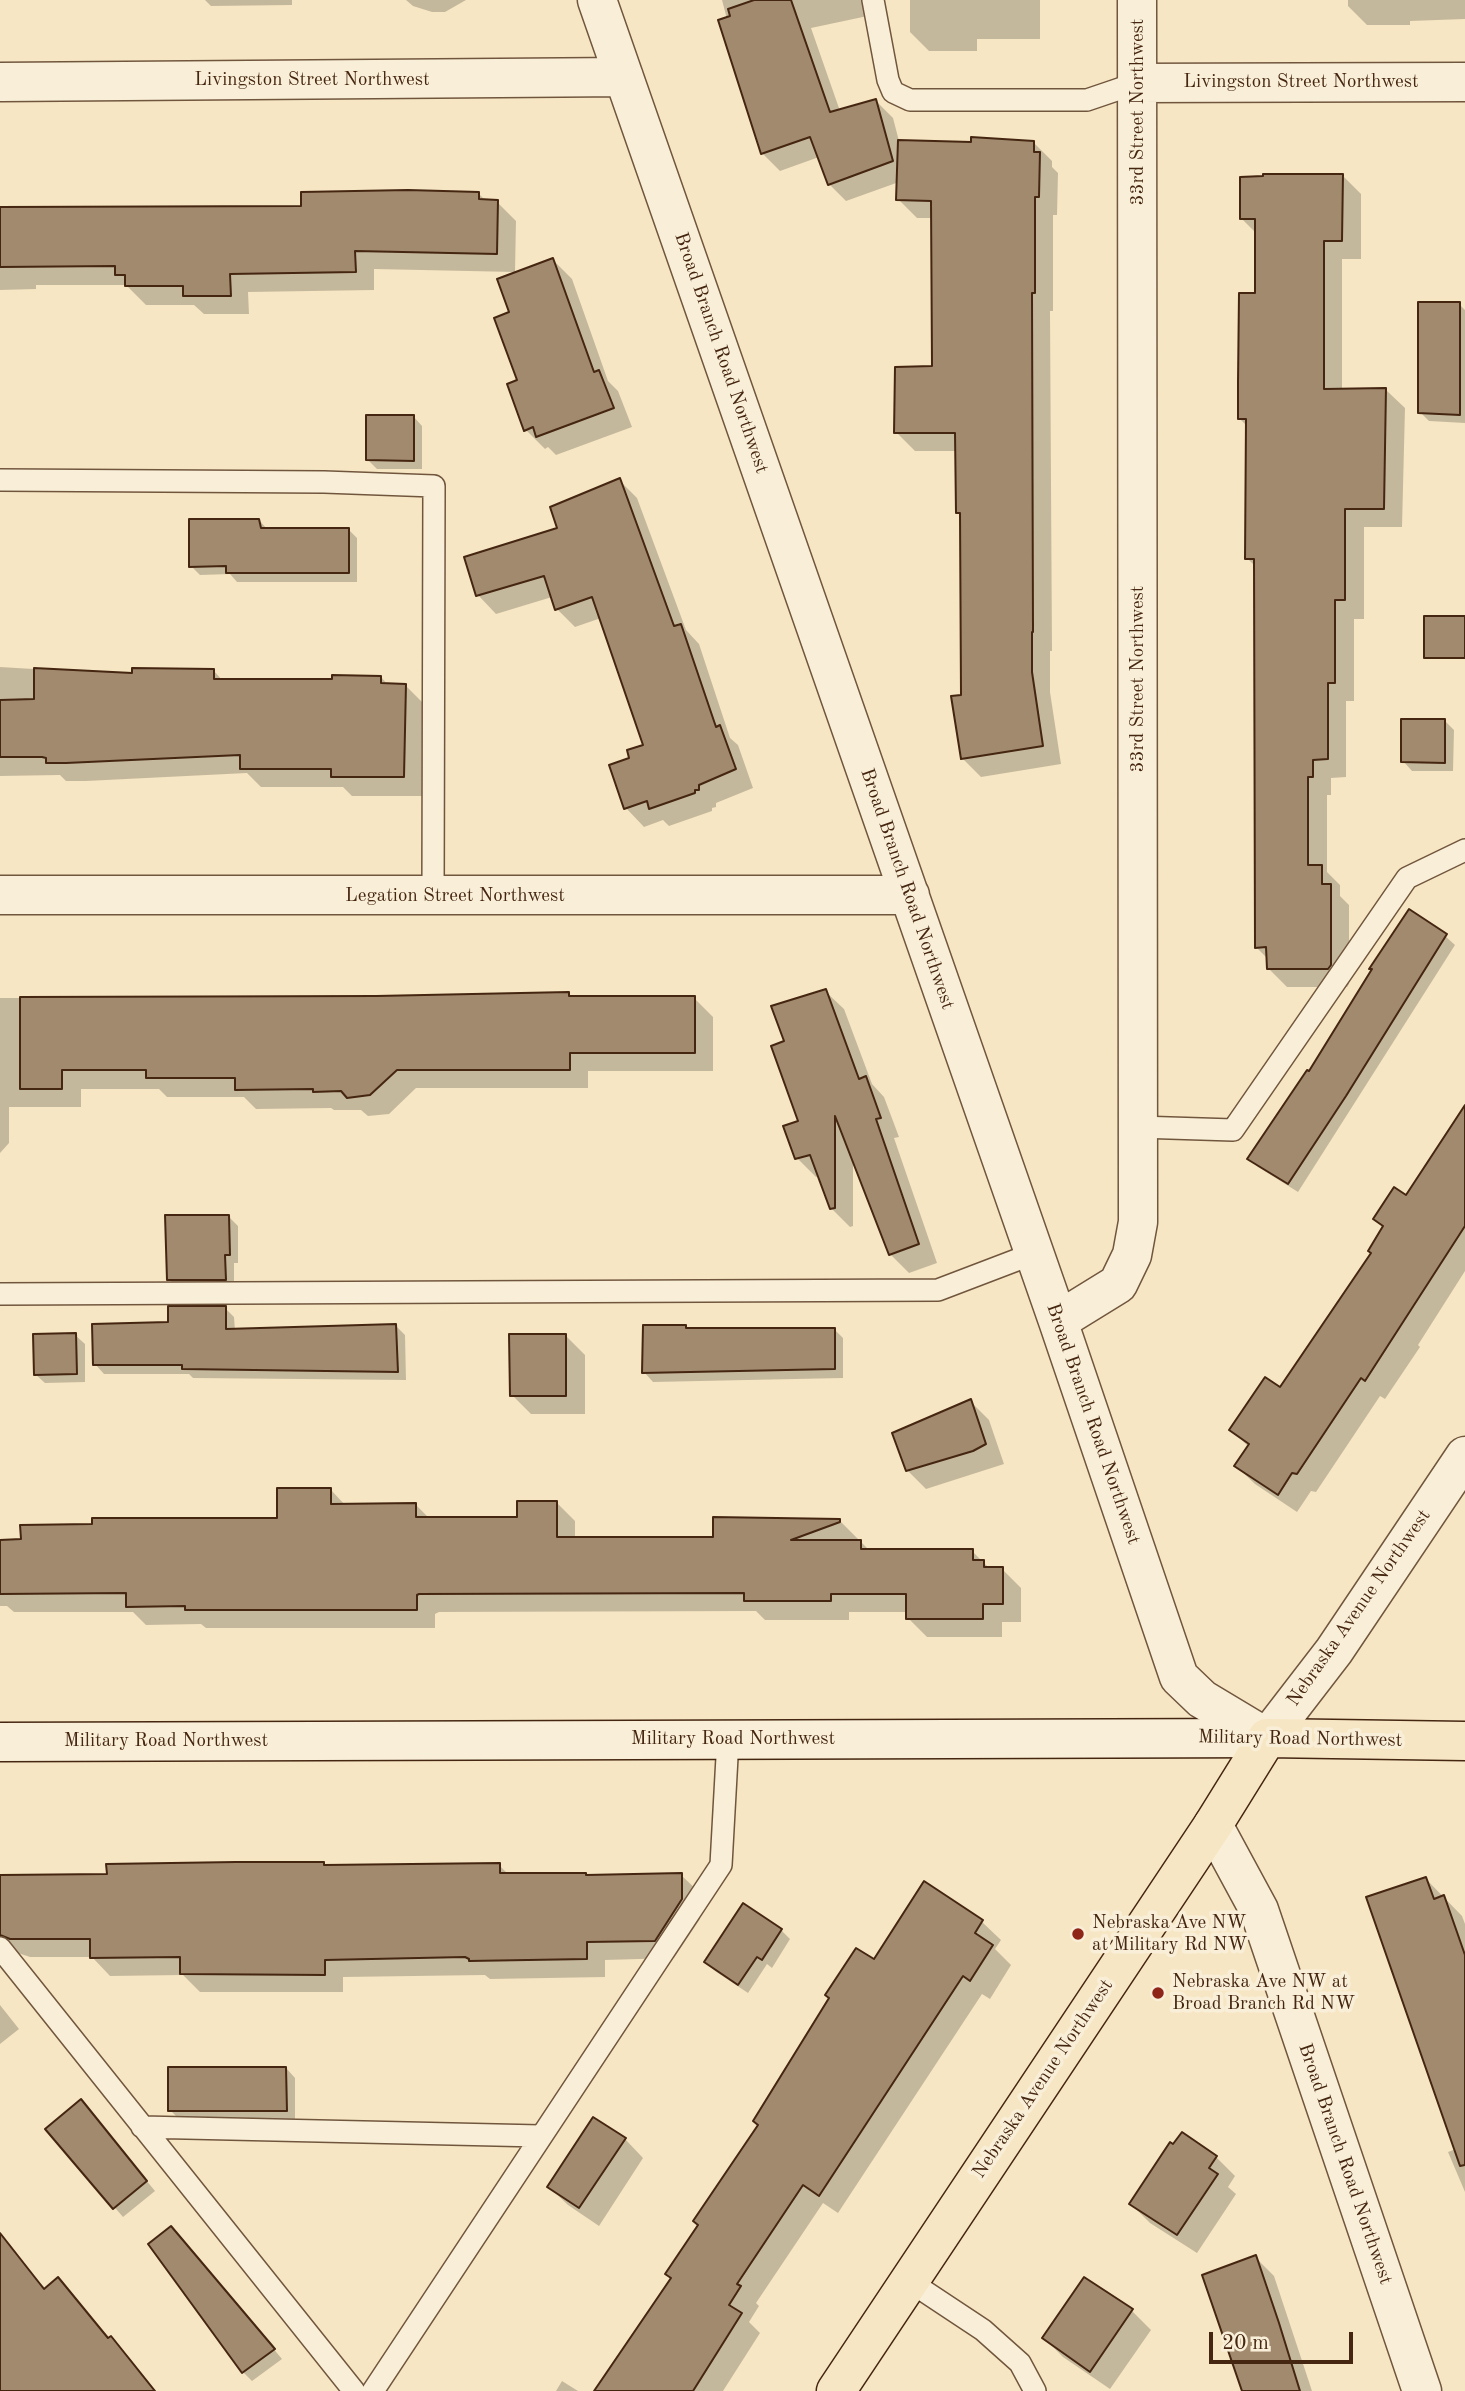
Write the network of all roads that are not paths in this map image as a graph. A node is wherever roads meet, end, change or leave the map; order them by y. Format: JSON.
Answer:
{"nodes":[{"id":1,"x":597,"y":0,"type":"edge"},
{"id":2,"x":873,"y":0,"type":"edge"},
{"id":3,"x":1137,"y":0,"type":"edge"},
{"id":4,"x":624,"y":77,"type":"junction"},
{"id":5,"x":0,"y":82,"type":"edge"},
{"id":6,"x":1465,"y":82,"type":"edge"},
{"id":7,"x":1137,"y":83,"type":"junction"},
{"id":8,"x":0,"y":480,"type":"edge"},
{"id":9,"x":1465,"y":850,"type":"edge"},
{"id":10,"x":0,"y":895,"type":"edge"},
{"id":11,"x":910,"y":895,"type":"junction"},
{"id":12,"x":433,"y":896,"type":"junction"},
{"id":13,"x":1138,"y":1127,"type":"junction"},
{"id":14,"x":1035,"y":1253,"type":"junction"},
{"id":15,"x":0,"y":1294,"type":"edge"},
{"id":16,"x":1058,"y":1321,"type":"junction"},
{"id":17,"x":1465,"y":1456,"type":"edge"},
{"id":18,"x":1267,"y":1738,"type":"junction"},
{"id":19,"x":728,"y":1739,"type":"junction"},
{"id":20,"x":1465,"y":1741,"type":"edge"},
{"id":21,"x":0,"y":1742,"type":"edge"},
{"id":22,"x":1213,"y":1825,"type":"junction"},
{"id":23,"x":0,"y":1948,"type":"edge"},
{"id":24,"x":142,"y":2127,"type":"junction"},
{"id":25,"x":540,"y":2136,"type":"junction"},
{"id":26,"x":909,"y":2280,"type":"junction"},
{"id":27,"x":354,"y":2391,"type":"edge"},
{"id":28,"x":373,"y":2391,"type":"edge"},
{"id":29,"x":835,"y":2391,"type":"edge"},
{"id":30,"x":1035,"y":2391,"type":"edge"},
{"id":31,"x":1422,"y":2391,"type":"edge"}],
"edges":[{"from":1,"to":4,"type":"street","name":"Broad Branch Road Northwest"},
{"from":2,"to":7,"type":"lane"},
{"from":3,"to":7,"type":"street","name":"33rd Street Northwest"},
{"from":4,"to":5,"type":"street","name":"Livingston Street Northwest"},
{"from":4,"to":11,"type":"street","name":"Broad Branch Road Northwest"},
{"from":6,"to":7,"type":"street","name":"Livingston Street Northwest"},
{"from":7,"to":13,"type":"street","name":"33rd Street Northwest"},
{"from":8,"to":12,"type":"lane"},
{"from":9,"to":13,"type":"lane"},
{"from":10,"to":12,"type":"street","name":"Legation Street Northwest"},
{"from":11,"to":12,"type":"street","name":"Legation Street Northwest"},
{"from":11,"to":14,"type":"street","name":"Broad Branch Road Northwest"},
{"from":13,"to":16,"type":"street","name":"33rd Street Northwest"},
{"from":14,"to":15,"type":"lane"},
{"from":14,"to":16,"type":"street","name":"Broad Branch Road Northwest"},
{"from":16,"to":18,"type":"street","name":"Broad Branch Road Northwest"},
{"from":17,"to":18,"type":"street","name":"Nebraska Avenue Northwest"},
{"from":18,"to":19,"type":"street","name":"Military Road Northwest"},
{"from":18,"to":20,"type":"main road","name":"Military Road Northwest"},
{"from":18,"to":22,"type":"main road","name":"Nebraska Avenue Northwest"},
{"from":19,"to":21,"type":"street","name":"Military Road Northwest"},
{"from":19,"to":25,"type":"lane"},
{"from":22,"to":26,"type":"main road","name":"Nebraska Avenue Northwest"},
{"from":22,"to":31,"type":"street","name":"Broad Branch Road Northwest"},
{"from":23,"to":24,"type":"lane"},
{"from":24,"to":25,"type":"lane"},
{"from":24,"to":27,"type":"lane"},
{"from":25,"to":28,"type":"lane"},
{"from":26,"to":29,"type":"main road","name":"Nebraska Avenue Northwest"},
{"from":26,"to":30,"type":"lane"}]}
